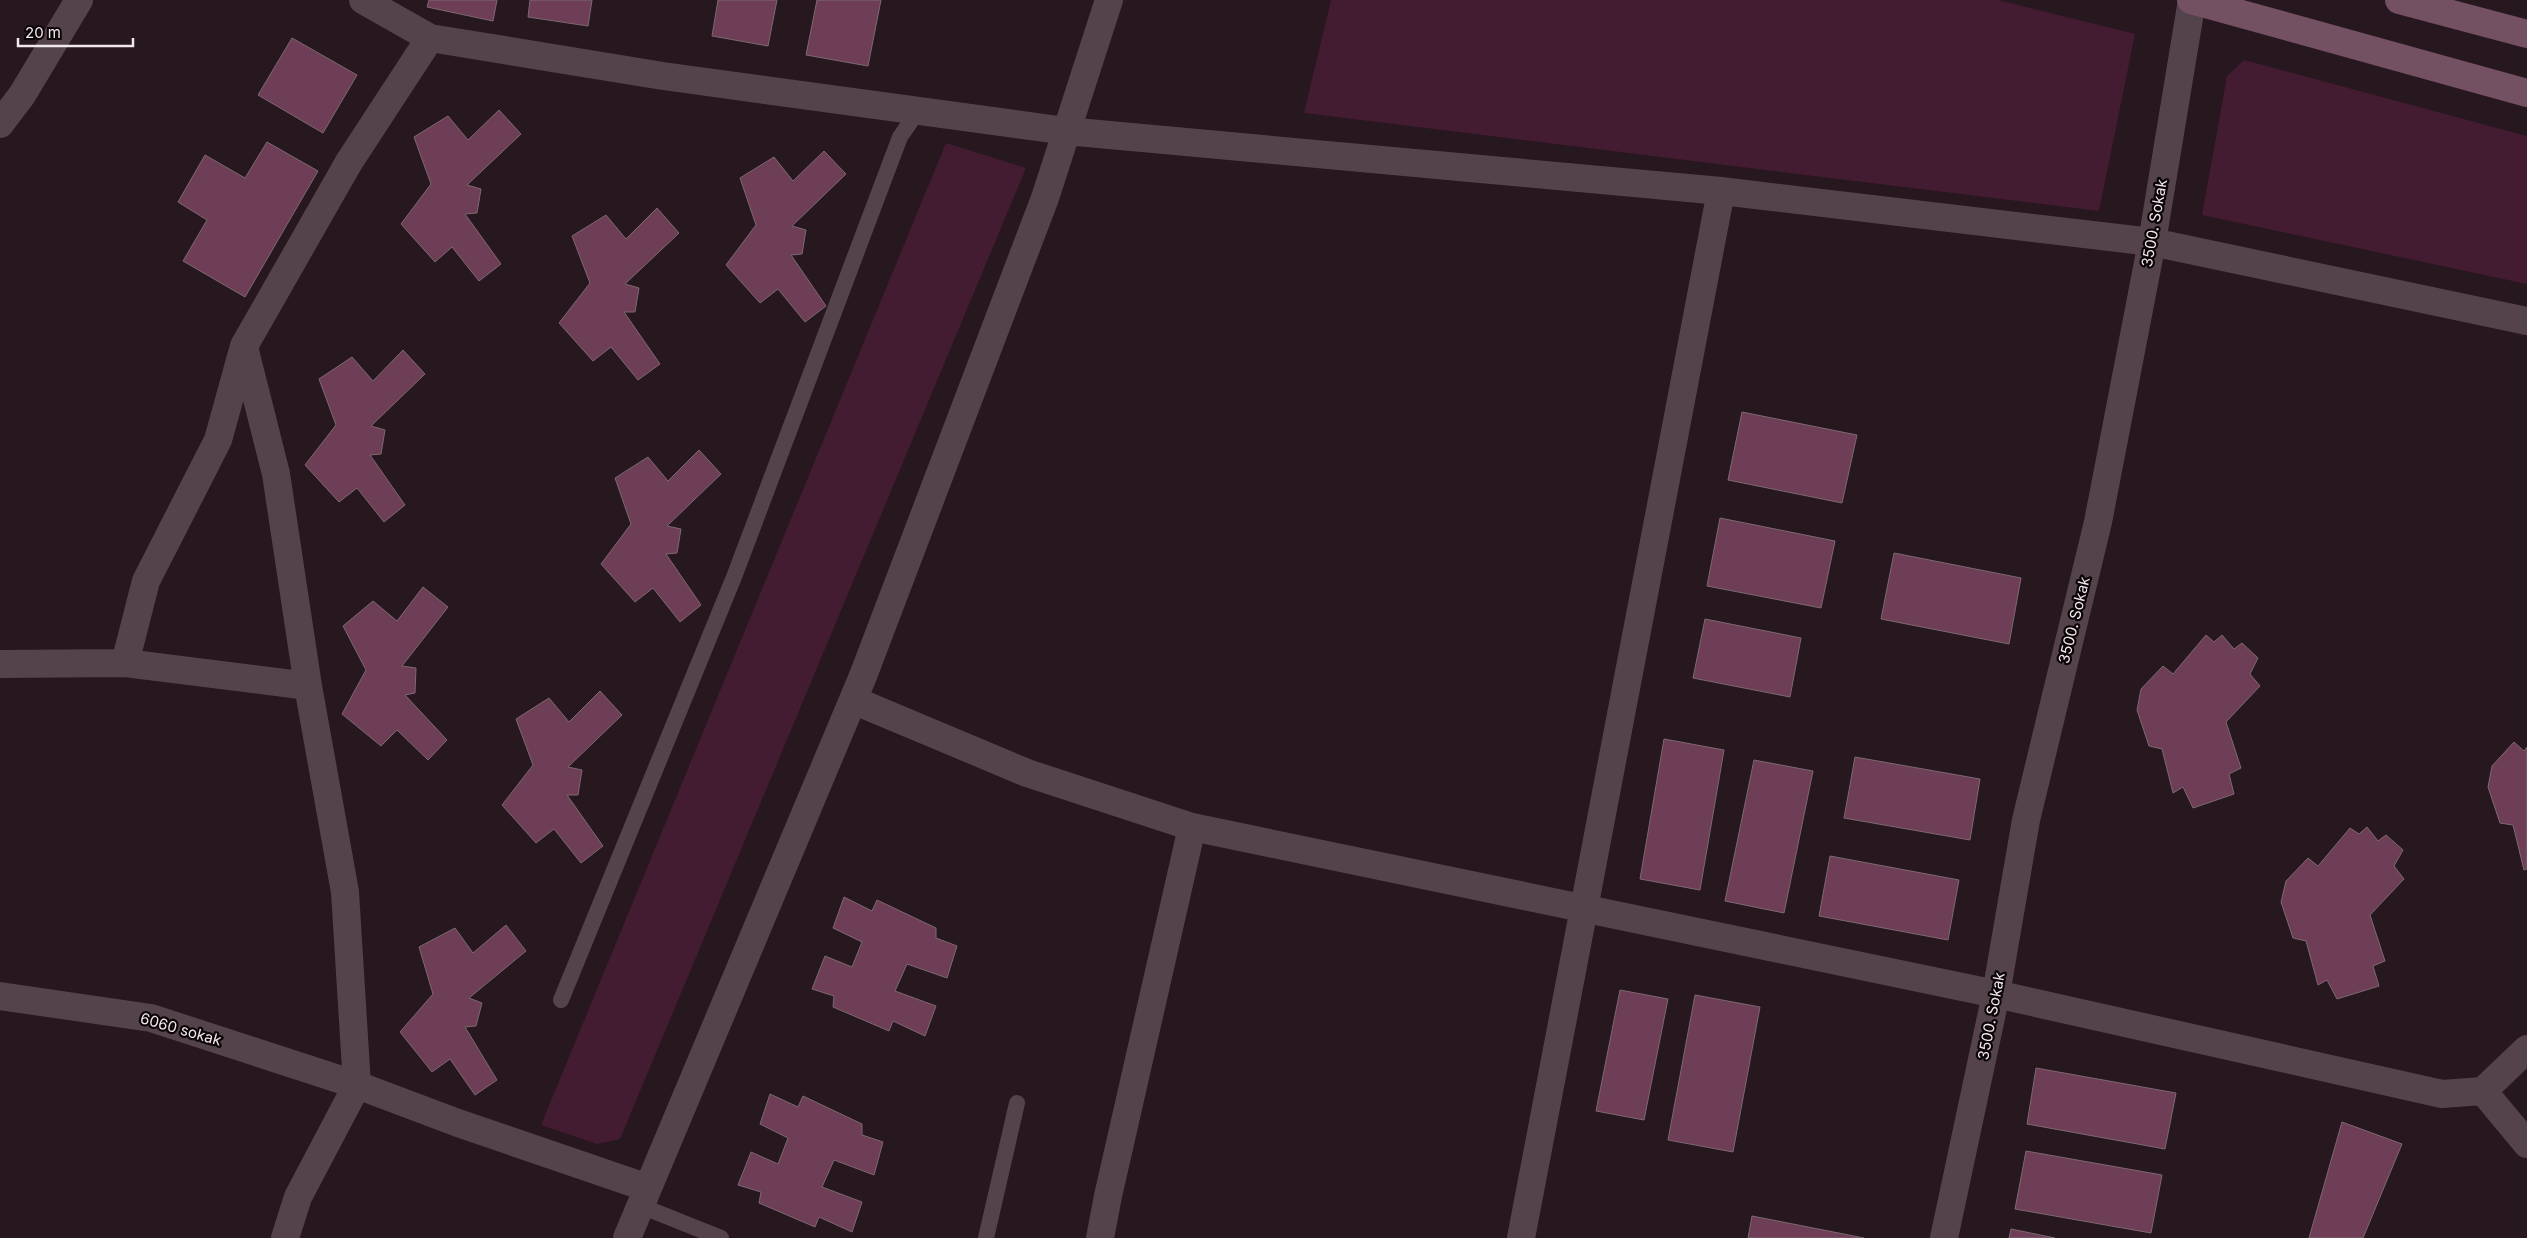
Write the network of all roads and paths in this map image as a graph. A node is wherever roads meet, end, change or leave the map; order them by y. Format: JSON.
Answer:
{"nodes":[{"id":1,"x":79,"y":0,"type":"edge"},
{"id":2,"x":363,"y":0,"type":"edge"},
{"id":3,"x":1109,"y":0,"type":"edge"},
{"id":4,"x":2192,"y":0,"type":"edge"},
{"id":5,"x":2399,"y":0,"type":"edge"},
{"id":6,"x":2527,"y":34,"type":"edge"},
{"id":7,"x":430,"y":38,"type":"junction"},
{"id":8,"x":2527,"y":93,"type":"edge"},
{"id":9,"x":918,"y":110,"type":"junction"},
{"id":10,"x":0,"y":124,"type":"edge"},
{"id":11,"x":1066,"y":131,"type":"junction"},
{"id":12,"x":1722,"y":190,"type":"junction"},
{"id":13,"x":2152,"y":242,"type":"junction"},
{"id":14,"x":2527,"y":320,"type":"edge"},
{"id":15,"x":244,"y":346,"type":"junction"},
{"id":16,"x":125,"y":663,"type":"junction"},
{"id":17,"x":0,"y":664,"type":"edge"},
{"id":18,"x":308,"y":686,"type":"junction"},
{"id":19,"x":853,"y":700,"type":"junction"},
{"id":20,"x":1192,"y":827,"type":"junction"},
{"id":21,"x":1584,"y":908,"type":"junction"},
{"id":22,"x":1996,"y":994,"type":"junction"},
{"id":23,"x":0,"y":996,"type":"edge"},
{"id":24,"x":560,"y":1000,"type":"dead end"},
{"id":25,"x":2527,"y":1049,"type":"edge"},
{"id":26,"x":357,"y":1085,"type":"junction"},
{"id":27,"x":2484,"y":1091,"type":"junction"},
{"id":28,"x":1017,"y":1103,"type":"dead end"},
{"id":29,"x":2527,"y":1144,"type":"edge"},
{"id":30,"x":644,"y":1197,"type":"junction"},
{"id":31,"x":285,"y":1238,"type":"edge"},
{"id":32,"x":628,"y":1238,"type":"edge"},
{"id":33,"x":721,"y":1238,"type":"edge"},
{"id":34,"x":986,"y":1238,"type":"edge"},
{"id":35,"x":1100,"y":1238,"type":"edge"},
{"id":36,"x":1521,"y":1238,"type":"edge"},
{"id":37,"x":1944,"y":1238,"type":"edge"}],
"edges":[{"from":1,"to":10,"type":"street"},
{"from":2,"to":7,"type":"street"},
{"from":3,"to":11,"type":"street"},
{"from":4,"to":8,"type":"street"},
{"from":4,"to":13,"type":"street","name":"3500. Sokak"},
{"from":5,"to":6,"type":"street"},
{"from":7,"to":9,"type":"street"},
{"from":7,"to":15,"type":"street"},
{"from":9,"to":11,"type":"street"},
{"from":9,"to":24,"type":"lane"},
{"from":11,"to":12,"type":"street"},
{"from":11,"to":19,"type":"street"},
{"from":12,"to":13,"type":"street"},
{"from":12,"to":21,"type":"street"},
{"from":13,"to":14,"type":"street"},
{"from":13,"to":22,"type":"street","name":"3500. Sokak"},
{"from":15,"to":16,"type":"street"},
{"from":15,"to":18,"type":"street"},
{"from":16,"to":17,"type":"street"},
{"from":16,"to":18,"type":"street"},
{"from":18,"to":26,"type":"street"},
{"from":19,"to":20,"type":"street"},
{"from":19,"to":30,"type":"street"},
{"from":20,"to":21,"type":"street"},
{"from":20,"to":35,"type":"street"},
{"from":21,"to":22,"type":"street"},
{"from":21,"to":36,"type":"street"},
{"from":22,"to":27,"type":"street"},
{"from":22,"to":37,"type":"street","name":"3500. Sokak"},
{"from":23,"to":26,"type":"street","name":"6060 sokak"},
{"from":25,"to":27,"type":"street"},
{"from":26,"to":30,"type":"street","name":"6060 sokak"},
{"from":26,"to":31,"type":"street"},
{"from":27,"to":29,"type":"street"},
{"from":28,"to":34,"type":"lane"},
{"from":30,"to":32,"type":"street"},
{"from":30,"to":33,"type":"lane"}]}
